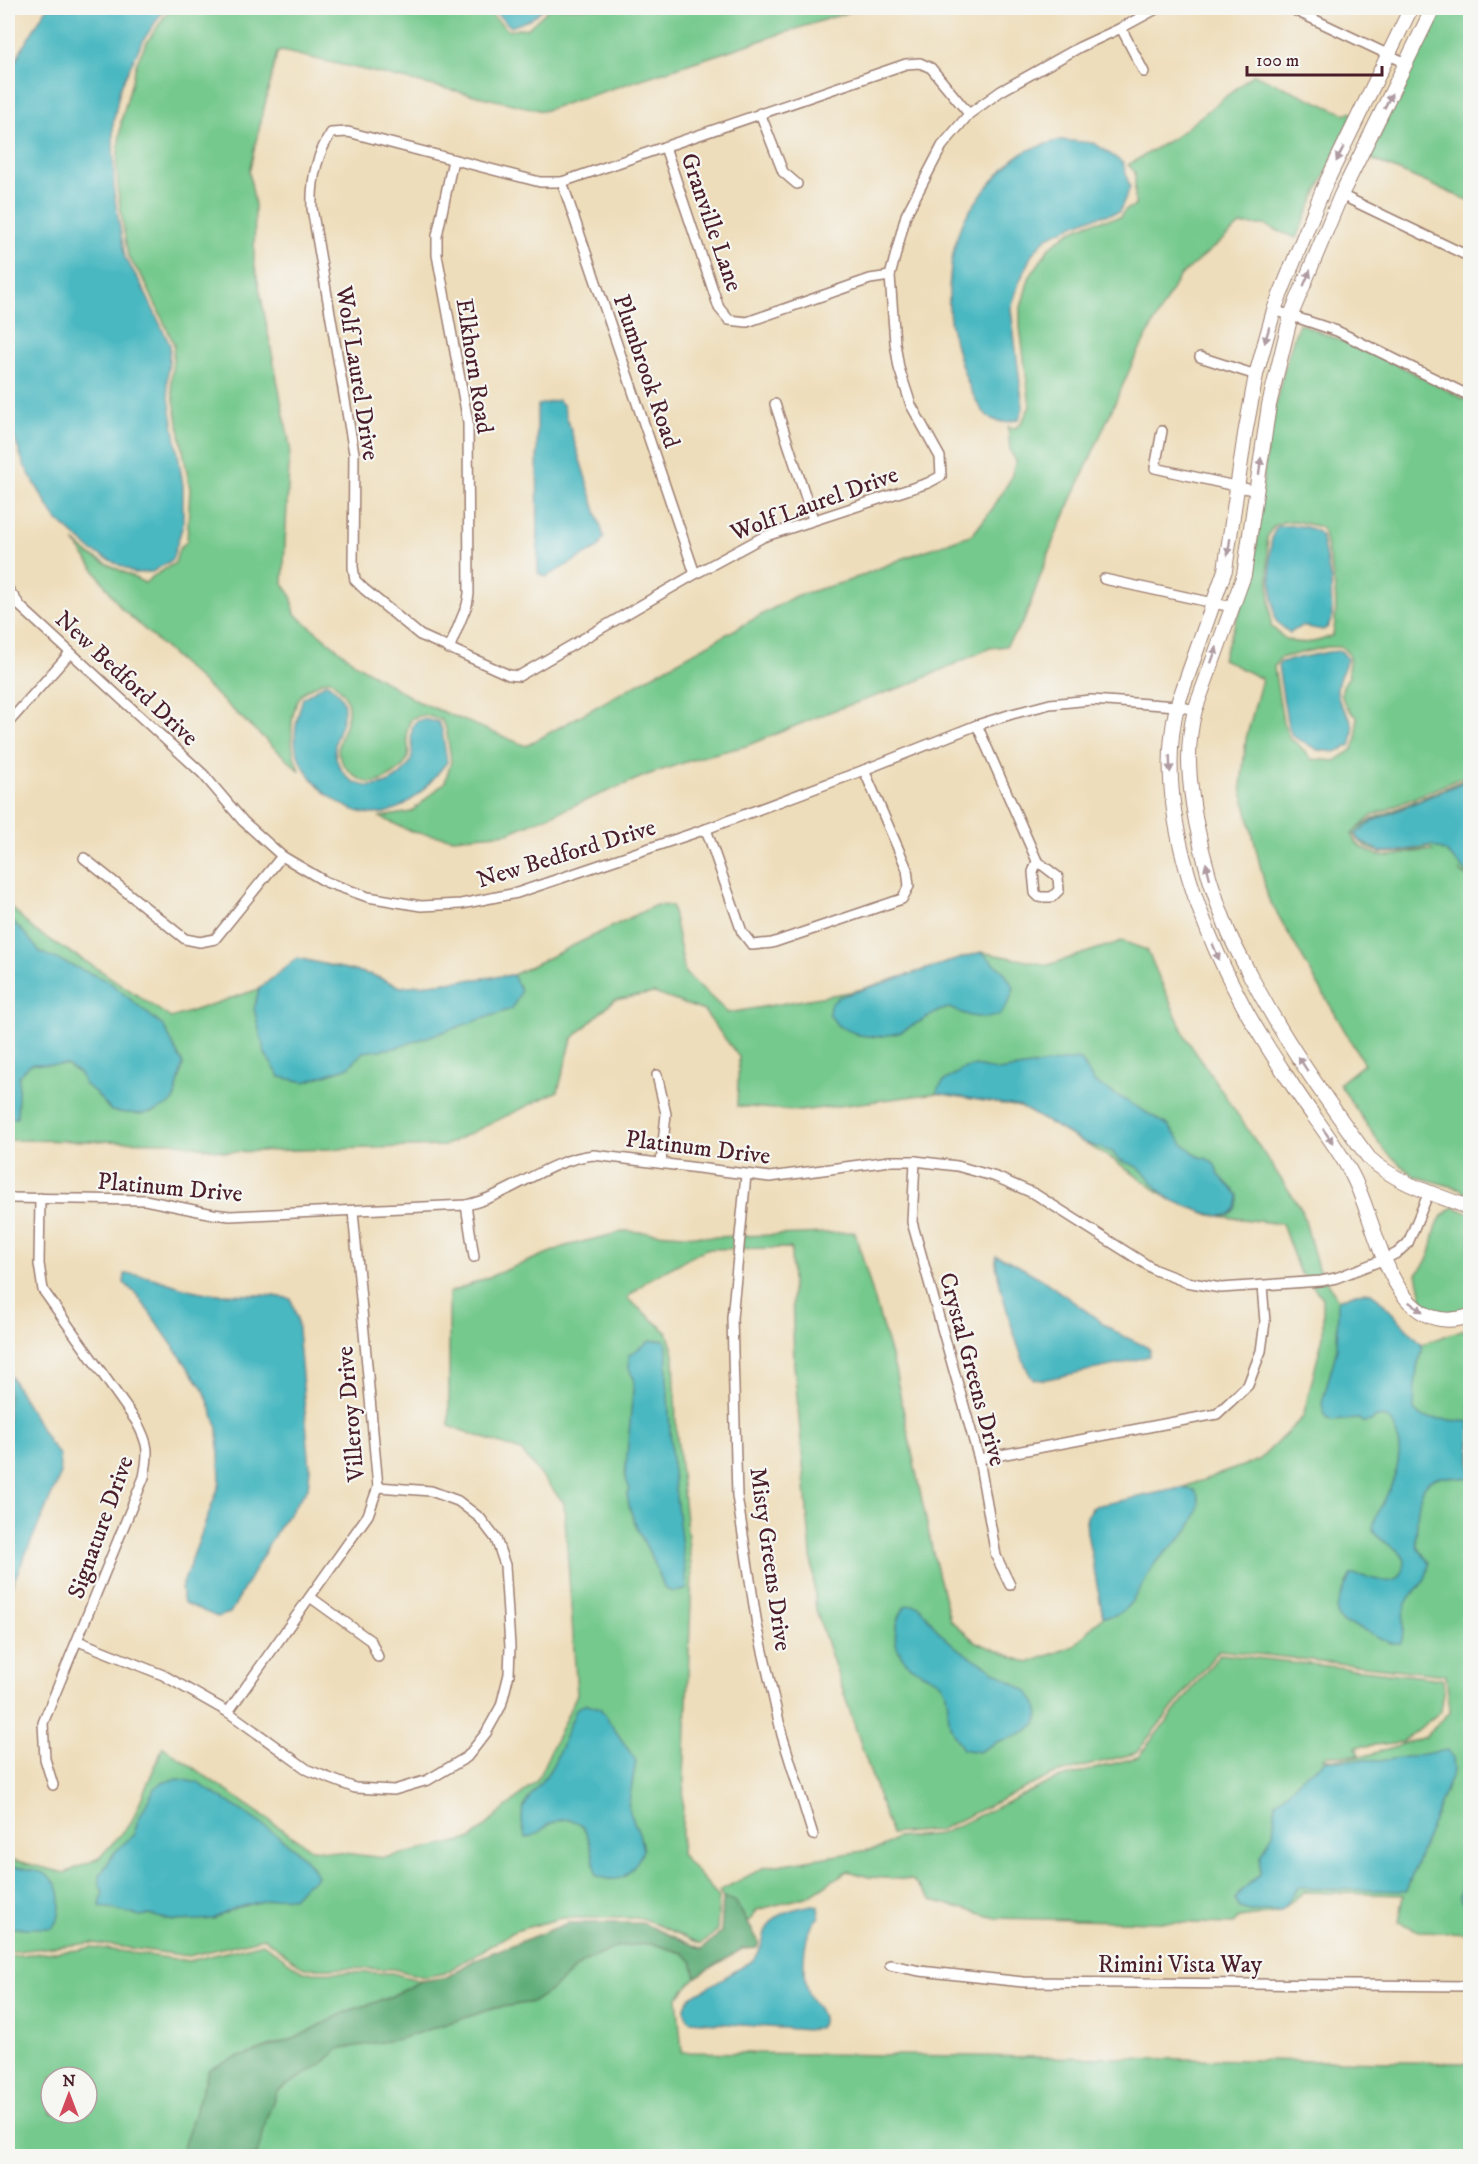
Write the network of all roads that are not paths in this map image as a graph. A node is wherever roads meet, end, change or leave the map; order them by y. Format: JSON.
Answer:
{"nodes":[{"id":1,"x":1158,"y":8,"type":"edge"},
{"id":2,"x":1290,"y":8,"type":"edge"},
{"id":3,"x":1412,"y":8,"type":"edge"},
{"id":4,"x":1433,"y":8,"type":"edge"},
{"id":5,"x":1121,"y":28,"type":"junction"},
{"id":6,"x":1389,"y":55,"type":"junction"},
{"id":7,"x":1406,"y":63,"type":"junction"},
{"id":8,"x":1144,"y":72,"type":"dead end"},
{"id":9,"x":760,"y":114,"type":"junction"},
{"id":10,"x":969,"y":114,"type":"junction"},
{"id":11,"x":665,"y":147,"type":"junction"},
{"id":12,"x":453,"y":160,"type":"junction"},
{"id":13,"x":562,"y":182,"type":"junction"},
{"id":14,"x":797,"y":184,"type":"dead end"},
{"id":15,"x":1341,"y":195,"type":"junction"},
{"id":16,"x":1470,"y":257,"type":"edge"},
{"id":17,"x":890,"y":276,"type":"junction"},
{"id":18,"x":1274,"y":310,"type":"junction"},
{"id":19,"x":1291,"y":315,"type":"junction"},
{"id":20,"x":1200,"y":357,"type":"dead end"},
{"id":21,"x":1256,"y":375,"type":"junction"},
{"id":22,"x":1470,"y":396,"type":"edge"},
{"id":23,"x":775,"y":404,"type":"dead end"},
{"id":24,"x":1162,"y":431,"type":"dead end"},
{"id":25,"x":1238,"y":486,"type":"junction"},
{"id":26,"x":1257,"y":491,"type":"junction"},
{"id":27,"x":813,"y":519,"type":"junction"},
{"id":28,"x":695,"y":574,"type":"junction"},
{"id":29,"x":1104,"y":579,"type":"dead end"},
{"id":30,"x":8,"y":589,"type":"edge"},
{"id":31,"x":1213,"y":603,"type":"junction"},
{"id":32,"x":1232,"y":607,"type":"junction"},
{"id":33,"x":449,"y":649,"type":"junction"},
{"id":34,"x":70,"y":653,"type":"junction"},
{"id":35,"x":1177,"y":706,"type":"junction"},
{"id":36,"x":1195,"y":710,"type":"junction"},
{"id":37,"x":8,"y":723,"type":"edge"},
{"id":38,"x":977,"y":725,"type":"junction"},
{"id":39,"x":864,"y":770,"type":"junction"},
{"id":40,"x":705,"y":830,"type":"junction"},
{"id":41,"x":282,"y":856,"type":"junction"},
{"id":42,"x":84,"y":858,"type":"dead end"},
{"id":43,"x":1037,"y":861,"type":"dead end"},
{"id":44,"x":657,"y":1075,"type":"dead end"},
{"id":45,"x":1322,"y":1093,"type":"junction"},
{"id":46,"x":1306,"y":1104,"type":"junction"},
{"id":47,"x":915,"y":1161,"type":"junction"},
{"id":48,"x":661,"y":1163,"type":"junction"},
{"id":49,"x":746,"y":1175,"type":"junction"},
{"id":50,"x":1429,"y":1192,"type":"junction"},
{"id":51,"x":8,"y":1198,"type":"edge"},
{"id":52,"x":40,"y":1198,"type":"junction"},
{"id":53,"x":466,"y":1205,"type":"junction"},
{"id":54,"x":1470,"y":1208,"type":"edge"},
{"id":55,"x":353,"y":1211,"type":"junction"},
{"id":56,"x":474,"y":1257,"type":"dead end"},
{"id":57,"x":1385,"y":1259,"type":"junction"},
{"id":58,"x":1262,"y":1286,"type":"junction"},
{"id":59,"x":1470,"y":1316,"type":"edge"},
{"id":60,"x":979,"y":1459,"type":"junction"},
{"id":61,"x":378,"y":1487,"type":"junction"},
{"id":62,"x":1010,"y":1585,"type":"dead end"},
{"id":63,"x":310,"y":1597,"type":"junction"},
{"id":64,"x":78,"y":1641,"type":"junction"},
{"id":65,"x":378,"y":1657,"type":"dead end"},
{"id":66,"x":228,"y":1712,"type":"junction"},
{"id":67,"x":53,"y":1785,"type":"dead end"},
{"id":68,"x":813,"y":1835,"type":"dead end"},
{"id":69,"x":890,"y":1965,"type":"dead end"},
{"id":70,"x":1470,"y":1986,"type":"edge"}],
"edges":[{"from":1,"to":5,"type":"street","name":"Wolf Laurel Drive"},
{"from":2,"to":6,"type":"street"},
{"from":3,"to":6,"type":"street"},
{"from":4,"to":7,"type":"street"},
{"from":5,"to":8,"type":"street"},
{"from":5,"to":10,"type":"street","name":"Wolf Laurel Drive"},
{"from":6,"to":7,"type":"street"},
{"from":6,"to":18,"type":"street","one_way":true},
{"from":15,"to":7,"type":"street","one_way":true},
{"from":9,"to":10,"type":"street","name":"Wolf Laurel Drive"},
{"from":9,"to":11,"type":"street","name":"Wolf Laurel Drive"},
{"from":9,"to":14,"type":"street"},
{"from":10,"to":17,"type":"street","name":"Wolf Laurel Drive"},
{"from":11,"to":13,"type":"street","name":"Wolf Laurel Drive"},
{"from":11,"to":17,"type":"street","name":"Granville Lane"},
{"from":12,"to":13,"type":"street","name":"Wolf Laurel Drive"},
{"from":12,"to":33,"type":"street","name":"Elkhorn Road"},
{"from":12,"to":33,"type":"street","name":"Wolf Laurel Drive"},
{"from":13,"to":28,"type":"street","name":"Plumbrook Road"},
{"from":15,"to":16,"type":"street"},
{"from":19,"to":15,"type":"street","one_way":true},
{"from":17,"to":27,"type":"street","name":"Wolf Laurel Drive"},
{"from":18,"to":19,"type":"street"},
{"from":18,"to":21,"type":"street","one_way":true},
{"from":19,"to":22,"type":"street"},
{"from":26,"to":19,"type":"street","one_way":true},
{"from":20,"to":21,"type":"street"},
{"from":21,"to":25,"type":"street"},
{"from":23,"to":27,"type":"street"},
{"from":24,"to":25,"type":"street"},
{"from":25,"to":26,"type":"street"},
{"from":25,"to":31,"type":"street","one_way":true},
{"from":26,"to":32,"type":"street"},
{"from":27,"to":28,"type":"street","name":"Wolf Laurel Drive"},
{"from":28,"to":33,"type":"street","name":"Wolf Laurel Drive"},
{"from":29,"to":31,"type":"street"},
{"from":30,"to":34,"type":"street","name":"New Bedford Drive"},
{"from":31,"to":32,"type":"street"},
{"from":31,"to":35,"type":"street"},
{"from":36,"to":32,"type":"street","one_way":true},
{"from":34,"to":37,"type":"street"},
{"from":34,"to":41,"type":"street","name":"New Bedford Drive"},
{"from":35,"to":36,"type":"street","name":"New Bedford Drive"},
{"from":35,"to":38,"type":"street","name":"New Bedford Drive"},
{"from":35,"to":46,"type":"street","one_way":true},
{"from":45,"to":36,"type":"street","one_way":true},
{"from":38,"to":39,"type":"street","name":"New Bedford Drive"},
{"from":38,"to":43,"type":"street"},
{"from":39,"to":40,"type":"street","name":"New Bedford Drive"},
{"from":39,"to":40,"type":"street"},
{"from":40,"to":41,"type":"street","name":"New Bedford Drive"},
{"from":41,"to":42,"type":"street"},
{"from":44,"to":48,"type":"street"},
{"from":45,"to":46,"type":"street"},
{"from":45,"to":50,"type":"street"},
{"from":46,"to":57,"type":"street","one_way":true},
{"from":47,"to":49,"type":"street","name":"Platinum Drive"},
{"from":47,"to":58,"type":"street","name":"Platinum Drive"},
{"from":47,"to":60,"type":"street","name":"Crystal Greens Drive"},
{"from":48,"to":49,"type":"street","name":"Platinum Drive"},
{"from":48,"to":53,"type":"street","name":"Platinum Drive"},
{"from":49,"to":68,"type":"street","name":"Misty Greens Drive"},
{"from":50,"to":54,"type":"street"},
{"from":50,"to":57,"type":"street","name":"Platinum Drive"},
{"from":51,"to":52,"type":"street","name":"Platinum Drive"},
{"from":52,"to":55,"type":"street","name":"Platinum Drive"},
{"from":52,"to":64,"type":"street","name":"Signature Drive"},
{"from":53,"to":55,"type":"street","name":"Platinum Drive"},
{"from":53,"to":56,"type":"street"},
{"from":55,"to":61,"type":"street","name":"Villeroy Drive"},
{"from":57,"to":58,"type":"street","name":"Platinum Drive"},
{"from":57,"to":59,"type":"street","one_way":true},
{"from":58,"to":60,"type":"street"},
{"from":60,"to":62,"type":"street","name":"Crystal Greens Drive"},
{"from":61,"to":63,"type":"street","name":"Villeroy Drive"},
{"from":61,"to":66,"type":"street"},
{"from":63,"to":65,"type":"street"},
{"from":63,"to":66,"type":"street","name":"Villeroy Drive"},
{"from":64,"to":66,"type":"street"},
{"from":64,"to":67,"type":"street","name":"Signature Drive"},
{"from":69,"to":70,"type":"street","name":"Rimini Vista Way"}]}
